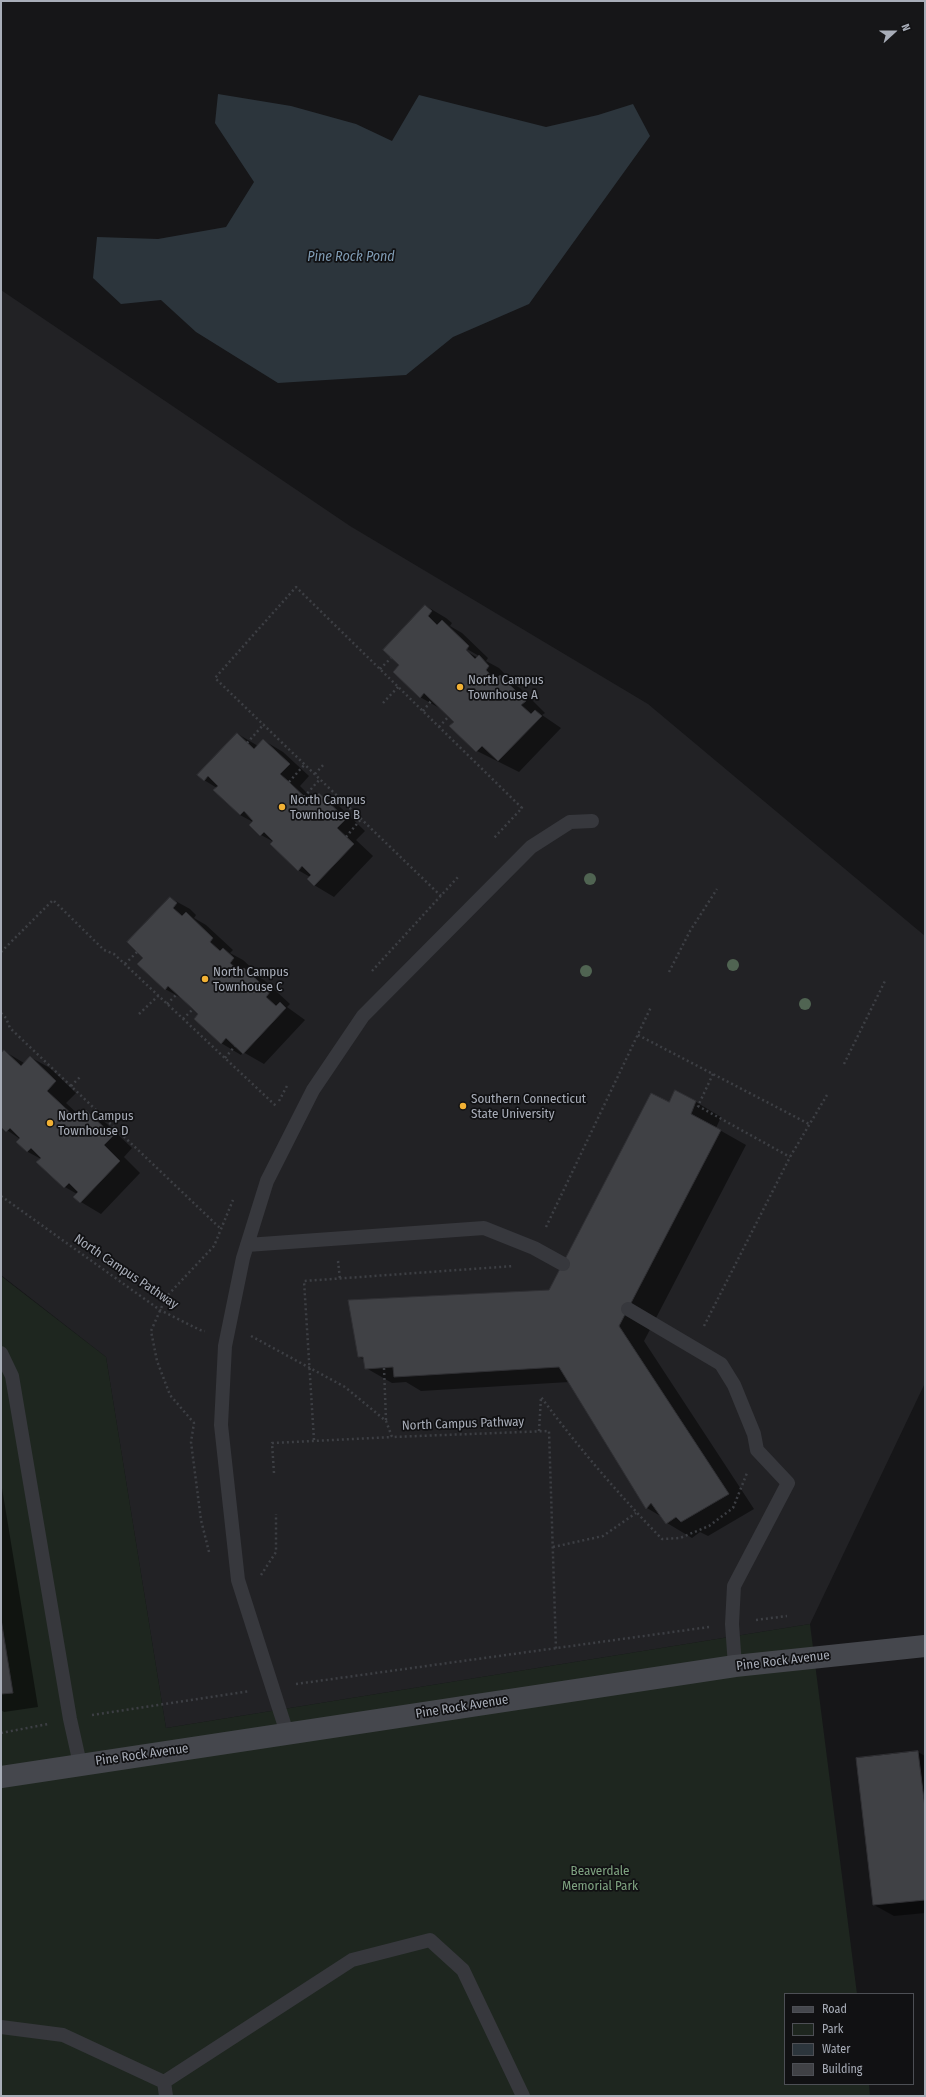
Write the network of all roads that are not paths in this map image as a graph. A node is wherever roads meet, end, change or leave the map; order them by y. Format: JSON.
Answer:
{"nodes":[{"id":1,"x":592,"y":821,"type":"dead end"},
{"id":2,"x":247,"y":1245,"type":"junction"},
{"id":3,"x":562,"y":1264,"type":"dead end"},
{"id":4,"x":628,"y":1309,"type":"dead end"},
{"id":5,"x":1,"y":1353,"type":"edge"},
{"id":6,"x":925,"y":1646,"type":"edge"},
{"id":7,"x":735,"y":1666,"type":"junction"},
{"id":8,"x":287,"y":1733,"type":"junction"},
{"id":9,"x":80,"y":1764,"type":"junction"},
{"id":10,"x":1,"y":1777,"type":"edge"},
{"id":11,"x":1,"y":2027,"type":"edge"},
{"id":12,"x":164,"y":2082,"type":"junction"},
{"id":13,"x":166,"y":2096,"type":"edge"},
{"id":14,"x":524,"y":2096,"type":"edge"}],
"edges":[{"from":1,"to":2,"type":"lane"},
{"from":2,"to":3,"type":"lane"},
{"from":2,"to":8,"type":"lane"},
{"from":4,"to":7,"type":"lane"},
{"from":5,"to":9,"type":"lane"},
{"from":6,"to":7,"type":"street","name":"Pine Rock Avenue"},
{"from":7,"to":8,"type":"street","name":"Pine Rock Avenue"},
{"from":8,"to":9,"type":"street","name":"Pine Rock Avenue"},
{"from":9,"to":10,"type":"street","name":"Pine Rock Avenue"},
{"from":11,"to":12,"type":"lane"},
{"from":12,"to":13,"type":"lane"},
{"from":12,"to":14,"type":"lane"}]}
